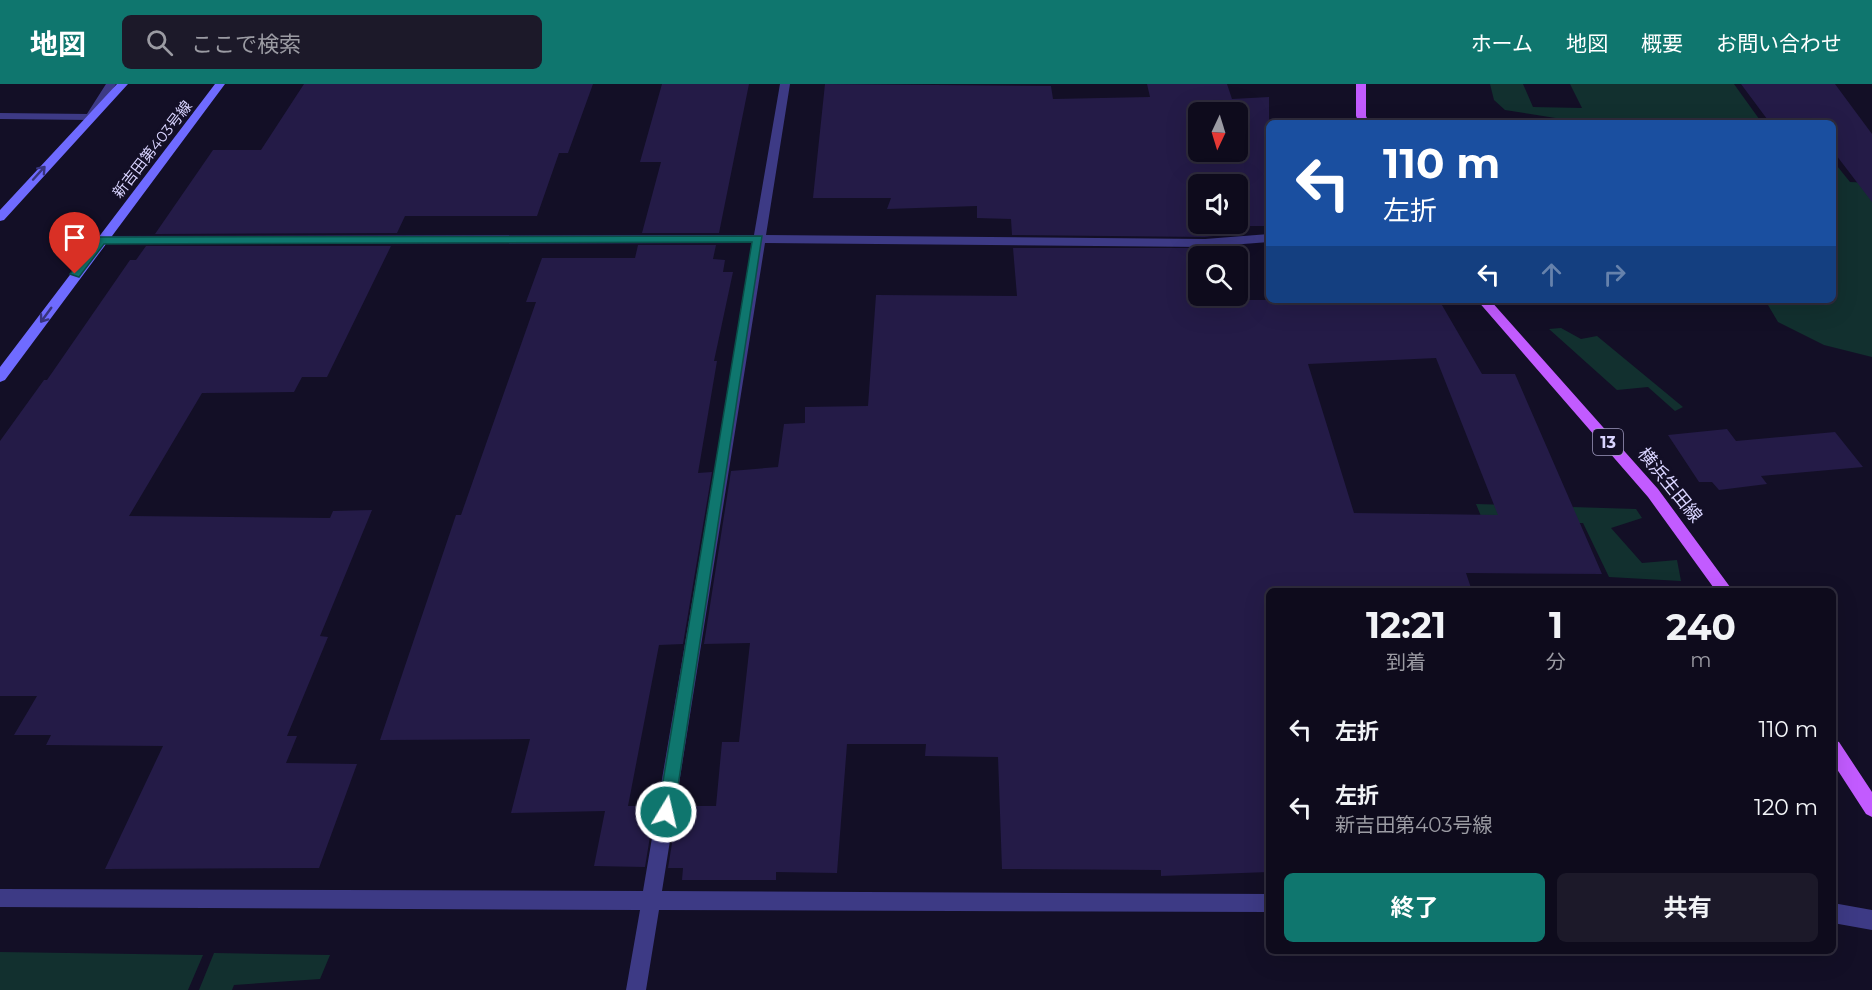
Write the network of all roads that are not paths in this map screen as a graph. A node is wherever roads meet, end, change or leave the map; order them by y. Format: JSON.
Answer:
{"nodes":[{"id":1,"x":111,"y":84,"type":"edge"},
{"id":2,"x":123,"y":84,"type":"edge"},
{"id":3,"x":220,"y":84,"type":"edge"},
{"id":4,"x":785,"y":84,"type":"edge"},
{"id":5,"x":1361,"y":84,"type":"edge"},
{"id":6,"x":0,"y":116,"type":"edge"},
{"id":7,"x":90,"y":117,"type":"junction"},
{"id":8,"x":1363,"y":120,"type":"edge"},
{"id":9,"x":0,"y":217,"type":"edge"},
{"id":10,"x":1266,"y":238,"type":"edge"},
{"id":11,"x":758,"y":239,"type":"junction"},
{"id":12,"x":100,"y":240,"type":"junction"},
{"id":13,"x":1486,"y":303,"type":"edge"},
{"id":14,"x":0,"y":377,"type":"edge"},
{"id":15,"x":1723,"y":588,"type":"edge"},
{"id":16,"x":1836,"y":753,"type":"edge"},
{"id":17,"x":1872,"y":808,"type":"edge"},
{"id":18,"x":0,"y":898,"type":"edge"},
{"id":19,"x":651,"y":902,"type":"junction"},
{"id":20,"x":1266,"y":903,"type":"edge"},
{"id":21,"x":1836,"y":914,"type":"edge"},
{"id":22,"x":1872,"y":920,"type":"edge"},
{"id":23,"x":636,"y":990,"type":"edge"}],
"edges":[{"from":1,"to":7,"type":"street"},
{"from":2,"to":7,"type":"street"},
{"from":3,"to":12,"type":"street","name":"新吉田第403号線"},
{"from":4,"to":11,"type":"street"},
{"from":5,"to":8,"type":"main road"},
{"from":6,"to":7,"type":"street"},
{"from":9,"to":7,"type":"street","one_way":true},
{"from":10,"to":11,"type":"street"},
{"from":11,"to":12,"type":"street"},
{"from":11,"to":19,"type":"street"},
{"from":12,"to":14,"type":"street","name":"新吉田第403号線","one_way":true},
{"from":13,"to":15,"type":"main road","name":"横浜生田線","number":"13"},
{"from":16,"to":17,"type":"main road"},
{"from":18,"to":19,"type":"street"},
{"from":19,"to":20,"type":"street"},
{"from":19,"to":23,"type":"street"},
{"from":21,"to":22,"type":"street"}]}
